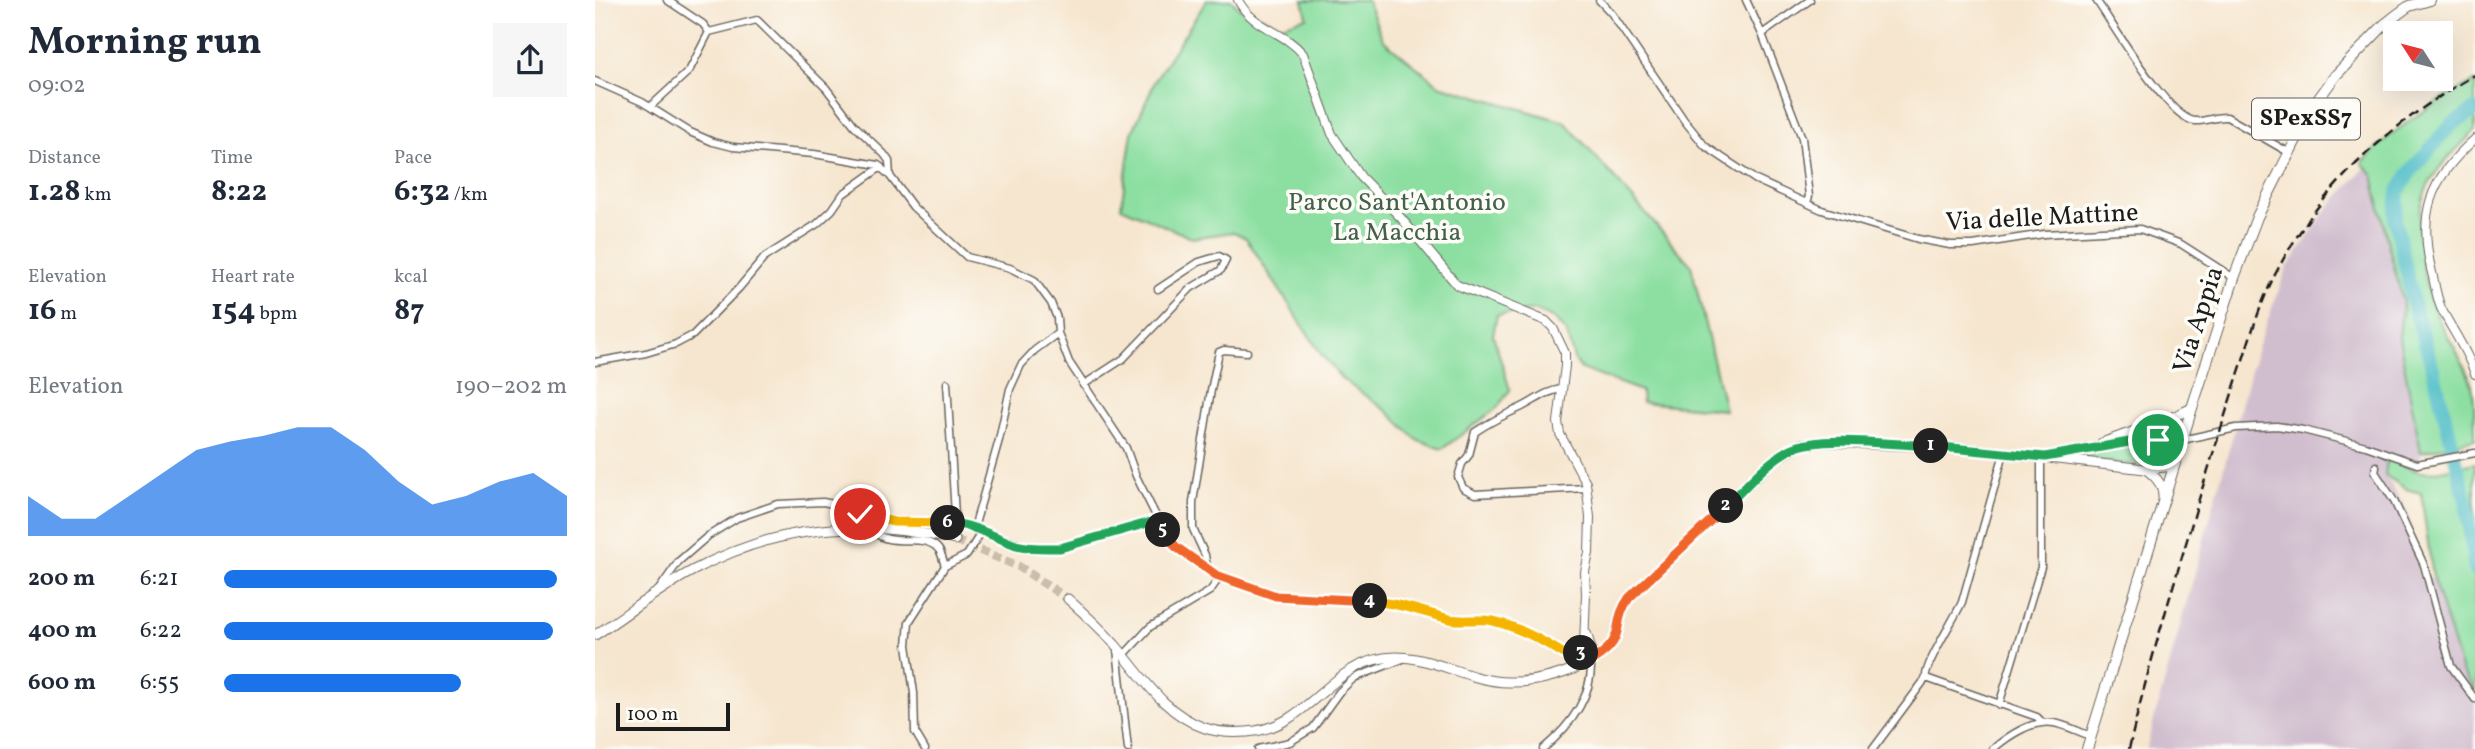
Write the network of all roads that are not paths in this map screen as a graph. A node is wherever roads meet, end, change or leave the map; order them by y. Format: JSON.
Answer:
{"nodes":[{"id":1,"x":667,"y":0,"type":"edge"},
{"id":2,"x":1238,"y":0,"type":"edge"},
{"id":3,"x":1599,"y":0,"type":"edge"},
{"id":4,"x":1746,"y":0,"type":"edge"},
{"id":5,"x":1810,"y":0,"type":"edge"},
{"id":6,"x":2097,"y":0,"type":"edge"},
{"id":7,"x":2430,"y":0,"type":"edge"},
{"id":8,"x":709,"y":32,"type":"junction"},
{"id":9,"x":1762,"y":34,"type":"junction"},
{"id":10,"x":595,"y":81,"type":"edge"},
{"id":11,"x":651,"y":107,"type":"junction"},
{"id":12,"x":2475,"y":139,"type":"edge"},
{"id":13,"x":2288,"y":152,"type":"junction"},
{"id":14,"x":881,"y":167,"type":"junction"},
{"id":15,"x":890,"y":176,"type":"junction"},
{"id":16,"x":1807,"y":203,"type":"junction"},
{"id":17,"x":2234,"y":278,"type":"junction"},
{"id":18,"x":1158,"y":289,"type":"dead end"},
{"id":19,"x":1058,"y":333,"type":"junction"},
{"id":20,"x":1247,"y":352,"type":"dead end"},
{"id":21,"x":595,"y":362,"type":"edge"},
{"id":22,"x":2475,"y":374,"type":"edge"},
{"id":23,"x":947,"y":383,"type":"dead end"},
{"id":24,"x":1083,"y":385,"type":"junction"},
{"id":25,"x":1562,"y":389,"type":"junction"},
{"id":26,"x":2192,"y":408,"type":"junction"},
{"id":27,"x":2182,"y":440,"type":"junction"},
{"id":28,"x":2083,"y":449,"type":"junction"},
{"id":29,"x":2004,"y":453,"type":"junction"},
{"id":30,"x":2475,"y":453,"type":"edge"},
{"id":31,"x":2043,"y":457,"type":"junction"},
{"id":32,"x":2175,"y":462,"type":"junction"},
{"id":33,"x":2375,"y":466,"type":"dead end"},
{"id":34,"x":2145,"y":469,"type":"junction"},
{"id":35,"x":1587,"y":488,"type":"junction"},
{"id":36,"x":2163,"y":503,"type":"junction"},
{"id":37,"x":1158,"y":520,"type":"junction"},
{"id":38,"x":954,"y":523,"type":"junction"},
{"id":39,"x":871,"y":527,"type":"junction"},
{"id":40,"x":978,"y":529,"type":"junction"},
{"id":41,"x":955,"y":540,"type":"tunnel mouth"},
{"id":42,"x":945,"y":566,"type":"junction"},
{"id":43,"x":1207,"y":567,"type":"junction"},
{"id":44,"x":1216,"y":575,"type":"junction"},
{"id":45,"x":654,"y":596,"type":"junction"},
{"id":46,"x":1068,"y":598,"type":"tunnel mouth"},
{"id":47,"x":1586,"y":627,"type":"junction"},
{"id":48,"x":595,"y":635,"type":"edge"},
{"id":49,"x":1591,"y":643,"type":"junction"},
{"id":50,"x":1610,"y":648,"type":"junction"},
{"id":51,"x":1582,"y":649,"type":"junction"},
{"id":52,"x":1120,"y":651,"type":"junction"},
{"id":53,"x":1408,"y":658,"type":"junction"},
{"id":54,"x":1591,"y":661,"type":"junction"},
{"id":55,"x":1574,"y":666,"type":"junction"},
{"id":56,"x":1926,"y":678,"type":"junction"},
{"id":57,"x":2475,"y":699,"type":"edge"},
{"id":58,"x":1999,"y":705,"type":"junction"},
{"id":59,"x":2043,"y":723,"type":"junction"},
{"id":60,"x":2091,"y":736,"type":"junction"},
{"id":61,"x":925,"y":749,"type":"edge"},
{"id":62,"x":1128,"y":749,"type":"edge"},
{"id":63,"x":1258,"y":749,"type":"edge"},
{"id":64,"x":1543,"y":749,"type":"edge"},
{"id":65,"x":1873,"y":749,"type":"edge"},
{"id":66,"x":1993,"y":749,"type":"edge"},
{"id":67,"x":2087,"y":749,"type":"edge"}],
"edges":[{"from":1,"to":8,"type":"street"},
{"from":2,"to":25,"type":"street"},
{"from":3,"to":16,"type":"street","name":"Via delle Mattine"},
{"from":4,"to":9,"type":"street"},
{"from":5,"to":9,"type":"street"},
{"from":6,"to":13,"type":"street"},
{"from":7,"to":13,"type":"main road","name":"Via Appia","number":"SPexSS7"},
{"from":8,"to":11,"type":"street"},
{"from":8,"to":15,"type":"street"},
{"from":9,"to":16,"type":"street"},
{"from":10,"to":11,"type":"street"},
{"from":11,"to":14,"type":"street"},
{"from":12,"to":22,"type":"street"},
{"from":13,"to":17,"type":"main road","name":"Via Appia","number":"SPexSS7"},
{"from":14,"to":15,"type":"street"},
{"from":14,"to":21,"type":"street"},
{"from":15,"to":19,"type":"street"},
{"from":16,"to":17,"type":"street","name":"Via delle Mattine"},
{"from":17,"to":26,"type":"main road","name":"Via Appia","number":"SPexSS7"},
{"from":18,"to":24,"type":"street"},
{"from":19,"to":24,"type":"street"},
{"from":19,"to":40,"type":"street"},
{"from":20,"to":43,"type":"street"},
{"from":23,"to":38,"type":"street"},
{"from":24,"to":37,"type":"street"},
{"from":25,"to":35,"type":"street"},
{"from":25,"to":35,"type":"street"},
{"from":26,"to":27,"type":"main road","name":"Via Appia","number":"SPexSS7"},
{"from":26,"to":28,"type":"main road"},
{"from":27,"to":30,"type":"street"},
{"from":27,"to":32,"type":"main road","name":"Via Appia","number":"SPexSS7"},
{"from":28,"to":31,"type":"main road"},
{"from":28,"to":32,"type":"main road"},
{"from":29,"to":31,"type":"main road"},
{"from":29,"to":50,"type":"main road"},
{"from":29,"to":56,"type":"street"},
{"from":31,"to":34,"type":"main road"},
{"from":31,"to":58,"type":"street"},
{"from":32,"to":34,"type":"main road"},
{"from":32,"to":36,"type":"main road","name":"Via Appia","number":"SPexSS7"},
{"from":33,"to":57,"type":"street"},
{"from":34,"to":36,"type":"main road"},
{"from":35,"to":47,"type":"street"},
{"from":36,"to":60,"type":"main road","name":"Via Appia","number":"SPexSS7"},
{"from":37,"to":40,"type":"street"},
{"from":37,"to":43,"type":"street"},
{"from":38,"to":40,"type":"street"},
{"from":38,"to":45,"type":"street"},
{"from":39,"to":41,"type":"main road"},
{"from":39,"to":42,"type":"street"},
{"from":39,"to":45,"type":"main road"},
{"from":40,"to":42,"type":"street"},
{"from":42,"to":61,"type":"street"},
{"from":43,"to":44,"type":"street"},
{"from":44,"to":52,"type":"street"},
{"from":44,"to":55,"type":"street"},
{"from":45,"to":48,"type":"main road"},
{"from":46,"to":52,"type":"main road"},
{"from":47,"to":49,"type":"street"},
{"from":47,"to":51,"type":"street"},
{"from":49,"to":50,"type":"street"},
{"from":49,"to":54,"type":"street"},
{"from":50,"to":54,"type":"main road"},
{"from":51,"to":54,"type":"street"},
{"from":51,"to":55,"type":"street"},
{"from":52,"to":53,"type":"main road"},
{"from":52,"to":62,"type":"street"},
{"from":53,"to":55,"type":"main road"},
{"from":53,"to":63,"type":"street"},
{"from":54,"to":55,"type":"main road"},
{"from":54,"to":64,"type":"street"},
{"from":56,"to":58,"type":"street"},
{"from":56,"to":65,"type":"street"},
{"from":58,"to":59,"type":"street"},
{"from":59,"to":60,"type":"street"},
{"from":59,"to":66,"type":"street"},
{"from":60,"to":67,"type":"main road","name":"Via Appia","number":"SPexSS7"}]}
